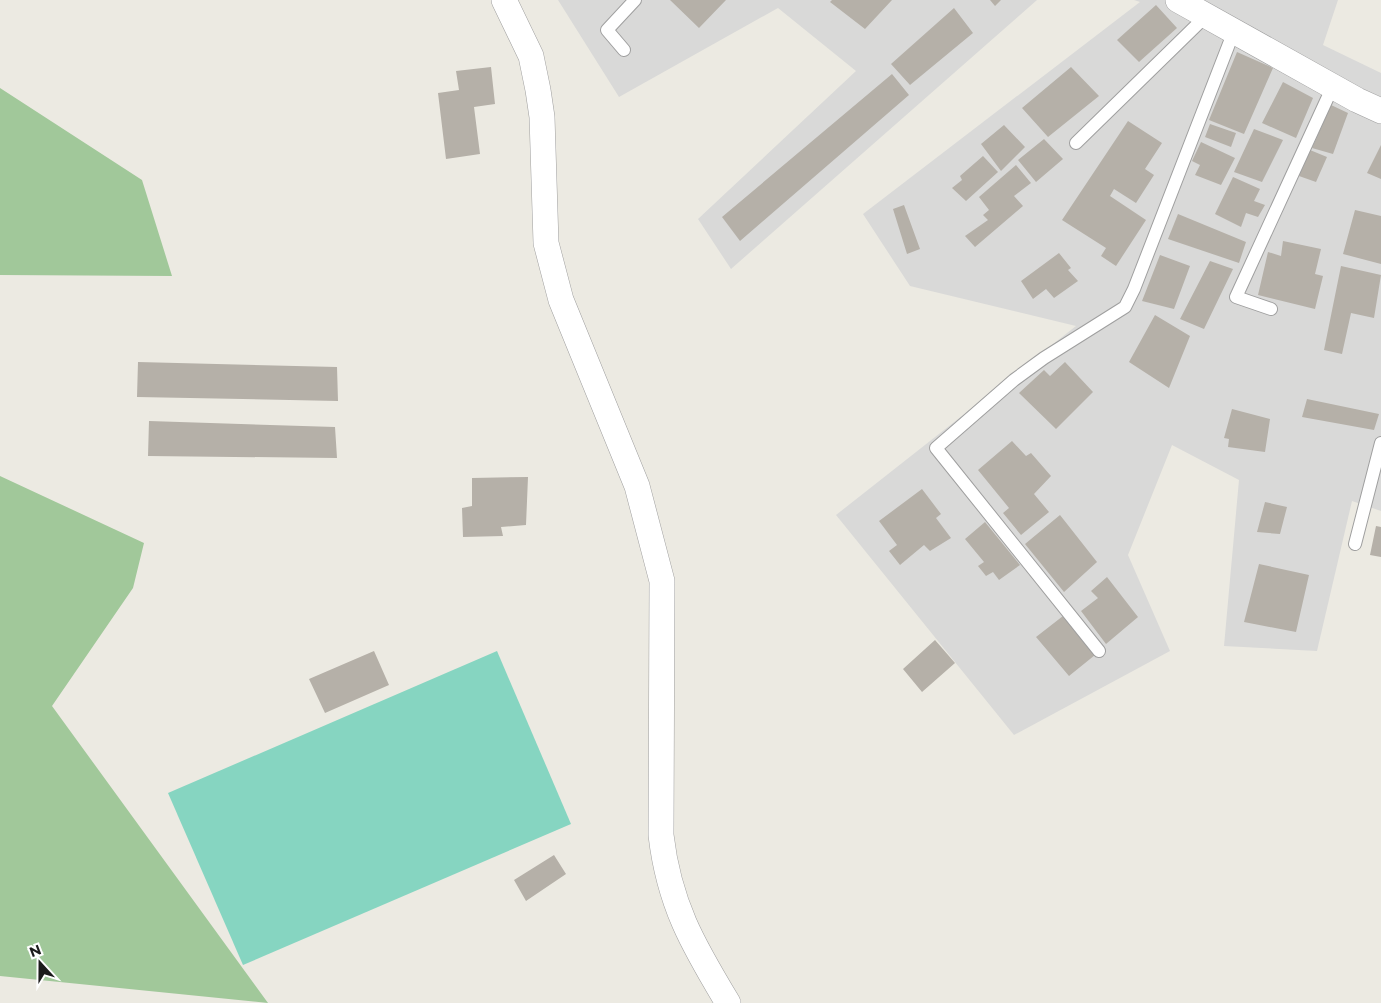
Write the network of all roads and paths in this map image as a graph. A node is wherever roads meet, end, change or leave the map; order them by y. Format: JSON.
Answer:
{"nodes":[{"id":1,"x":504,"y":0,"type":"edge"},
{"id":2,"x":635,"y":0,"type":"edge"},
{"id":3,"x":1178,"y":0,"type":"edge"},
{"id":4,"x":1206,"y":16,"type":"junction"},
{"id":5,"x":1234,"y":31,"type":"junction"},
{"id":6,"x":624,"y":50,"type":"dead end"},
{"id":7,"x":1333,"y":86,"type":"junction"},
{"id":8,"x":1381,"y":110,"type":"edge"},
{"id":9,"x":1076,"y":143,"type":"dead end"},
{"id":10,"x":1270,"y":309,"type":"dead end"},
{"id":11,"x":1381,"y":443,"type":"edge"},
{"id":12,"x":1355,"y":544,"type":"dead end"},
{"id":13,"x":1099,"y":651,"type":"dead end"},
{"id":14,"x":728,"y":1003,"type":"edge"}],
"edges":[{"from":1,"to":14,"type":"street"},
{"from":2,"to":6,"type":"lane"},
{"from":3,"to":4,"type":"street"},
{"from":4,"to":5,"type":"street"},
{"from":4,"to":9,"type":"lane"},
{"from":5,"to":7,"type":"street"},
{"from":5,"to":13,"type":"lane"},
{"from":7,"to":8,"type":"street"},
{"from":7,"to":10,"type":"lane"},
{"from":11,"to":12,"type":"lane"}]}
